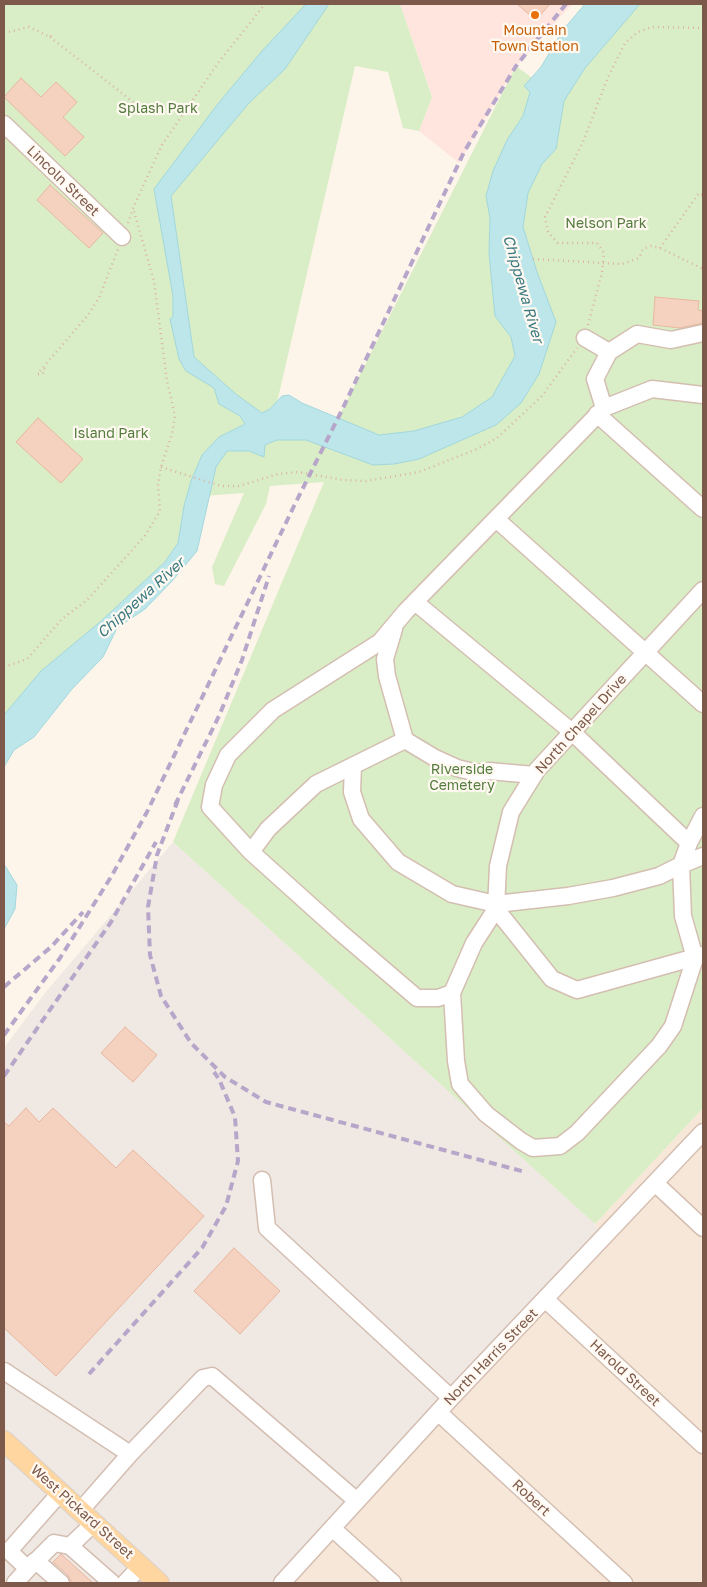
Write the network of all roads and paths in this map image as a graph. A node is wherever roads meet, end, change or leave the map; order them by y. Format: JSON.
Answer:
{"nodes":[{"id":1,"x":265,"y":4,"type":"edge"},
{"id":2,"x":703,"y":28,"type":"edge"},
{"id":3,"x":4,"y":33,"type":"edge"},
{"id":4,"x":53,"y":33,"type":"dead end"},
{"id":5,"x":50,"y":37,"type":"junction"},
{"id":6,"x":137,"y":105,"type":"dead end"},
{"id":7,"x":4,"y":124,"type":"edge"},
{"id":8,"x":703,"y":195,"type":"edge"},
{"id":9,"x":133,"y":208,"type":"junction"},
{"id":10,"x":122,"y":237,"type":"junction"},
{"id":11,"x":660,"y":248,"type":"junction"},
{"id":12,"x":533,"y":259,"type":"dead end"},
{"id":13,"x":603,"y":262,"type":"junction"},
{"id":14,"x":703,"y":269,"type":"edge"},
{"id":15,"x":703,"y":333,"type":"edge"},
{"id":16,"x":585,"y":338,"type":"junction"},
{"id":17,"x":609,"y":352,"type":"junction"},
{"id":18,"x":39,"y":372,"type":"dead end"},
{"id":19,"x":703,"y":395,"type":"edge"},
{"id":20,"x":600,"y":411,"type":"junction"},
{"id":21,"x":160,"y":467,"type":"junction"},
{"id":22,"x":703,"y":509,"type":"edge"},
{"id":23,"x":496,"y":519,"type":"junction"},
{"id":24,"x":703,"y":590,"type":"edge"},
{"id":25,"x":415,"y":602,"type":"junction"},
{"id":26,"x":395,"y":624,"type":"junction"},
{"id":27,"x":646,"y":652,"type":"junction"},
{"id":28,"x":4,"y":667,"type":"edge"},
{"id":29,"x":703,"y":704,"type":"edge"},
{"id":30,"x":572,"y":732,"type":"junction"},
{"id":31,"x":405,"y":740,"type":"junction"},
{"id":32,"x":353,"y":766,"type":"junction"},
{"id":33,"x":534,"y":775,"type":"junction"},
{"id":34,"x":703,"y":816,"type":"edge"},
{"id":35,"x":688,"y":843,"type":"junction"},
{"id":36,"x":251,"y":852,"type":"junction"},
{"id":37,"x":703,"y":856,"type":"edge"},
{"id":38,"x":681,"y":865,"type":"junction"},
{"id":39,"x":496,"y":907,"type":"junction"},
{"id":40,"x":699,"y":957,"type":"edge"},
{"id":41,"x":452,"y":993,"type":"junction"},
{"id":42,"x":703,"y":1132,"type":"edge"},
{"id":43,"x":262,"y":1180,"type":"dead end"},
{"id":44,"x":655,"y":1183,"type":"junction"},
{"id":45,"x":703,"y":1228,"type":"edge"},
{"id":46,"x":546,"y":1300,"type":"junction"},
{"id":47,"x":4,"y":1371,"type":"edge"},
{"id":48,"x":451,"y":1398,"type":"junction"},
{"id":49,"x":438,"y":1412,"type":"junction"},
{"id":50,"x":4,"y":1441,"type":"edge"},
{"id":51,"x":703,"y":1445,"type":"edge"},
{"id":52,"x":130,"y":1454,"type":"junction"},
{"id":53,"x":60,"y":1493,"type":"junction"},
{"id":54,"x":357,"y":1501,"type":"junction"},
{"id":55,"x":87,"y":1517,"type":"junction"},
{"id":56,"x":332,"y":1528,"type":"junction"},
{"id":57,"x":70,"y":1546,"type":"junction"},
{"id":58,"x":6,"y":1554,"type":"edge"},
{"id":59,"x":32,"y":1565,"type":"junction"},
{"id":60,"x":140,"y":1566,"type":"junction"},
{"id":61,"x":15,"y":1583,"type":"edge"},
{"id":62,"x":61,"y":1583,"type":"edge"},
{"id":63,"x":112,"y":1583,"type":"edge"},
{"id":64,"x":125,"y":1583,"type":"edge"},
{"id":65,"x":159,"y":1583,"type":"edge"},
{"id":66,"x":282,"y":1583,"type":"edge"},
{"id":67,"x":393,"y":1583,"type":"edge"},
{"id":68,"x":624,"y":1583,"type":"edge"}],
"edges":[{"from":1,"to":9,"type":"path"},
{"from":2,"to":13,"type":"path"},
{"from":3,"to":5,"type":"path"},
{"from":4,"to":5,"type":"path"},
{"from":5,"to":6,"type":"path"},
{"from":7,"to":10,"type":"street","name":"Lincoln Street"},
{"from":8,"to":11,"type":"path"},
{"from":9,"to":10,"type":"path"},
{"from":9,"to":21,"type":"path"},
{"from":10,"to":18,"type":"path"},
{"from":11,"to":13,"type":"path"},
{"from":11,"to":14,"type":"path"},
{"from":12,"to":13,"type":"path"},
{"from":13,"to":16,"type":"path"},
{"from":15,"to":17,"type":"street"},
{"from":16,"to":17,"type":"street"},
{"from":16,"to":21,"type":"path"},
{"from":17,"to":20,"type":"street"},
{"from":19,"to":20,"type":"street"},
{"from":20,"to":22,"type":"street"},
{"from":20,"to":23,"type":"street"},
{"from":21,"to":28,"type":"path"},
{"from":23,"to":25,"type":"street"},
{"from":23,"to":27,"type":"street"},
{"from":24,"to":27,"type":"street","name":"North Chapel Drive"},
{"from":25,"to":26,"type":"street"},
{"from":25,"to":30,"type":"street"},
{"from":26,"to":31,"type":"street"},
{"from":26,"to":36,"type":"street"},
{"from":27,"to":29,"type":"street"},
{"from":27,"to":30,"type":"street","name":"North Chapel Drive"},
{"from":30,"to":33,"type":"street","name":"North Chapel Drive"},
{"from":30,"to":35,"type":"street"},
{"from":31,"to":32,"type":"street"},
{"from":31,"to":33,"type":"street"},
{"from":32,"to":36,"type":"street"},
{"from":32,"to":39,"type":"street"},
{"from":33,"to":39,"type":"street","name":"North Chapel Drive"},
{"from":34,"to":35,"type":"street"},
{"from":35,"to":38,"type":"street"},
{"from":36,"to":41,"type":"street"},
{"from":37,"to":38,"type":"street"},
{"from":38,"to":39,"type":"street"},
{"from":38,"to":40,"type":"street"},
{"from":39,"to":40,"type":"street"},
{"from":39,"to":41,"type":"street"},
{"from":40,"to":41,"type":"street"},
{"from":42,"to":44,"type":"street","name":"North Harris Street"},
{"from":43,"to":48,"type":"street"},
{"from":44,"to":45,"type":"street"},
{"from":44,"to":46,"type":"street","name":"North Harris Street"},
{"from":46,"to":48,"type":"street","name":"North Harris Street"},
{"from":46,"to":51,"type":"street","name":"Harold Street"},
{"from":47,"to":52,"type":"street"},
{"from":48,"to":49,"type":"street","name":"North Harris Street"},
{"from":49,"to":54,"type":"street","name":"North Harris Street"},
{"from":49,"to":68,"type":"street","name":"Robert"},
{"from":50,"to":53,"type":"main road","name":"West Pickard Street"},
{"from":52,"to":54,"type":"street"},
{"from":52,"to":55,"type":"street"},
{"from":53,"to":55,"type":"main road","name":"West Pickard Street"},
{"from":53,"to":58,"type":"street"},
{"from":54,"to":56,"type":"street","name":"North Harris Street"},
{"from":55,"to":57,"type":"street"},
{"from":55,"to":60,"type":"main road","name":"West Pickard Street"},
{"from":56,"to":66,"type":"street","name":"North Harris Street"},
{"from":56,"to":67,"type":"street"},
{"from":57,"to":59,"type":"street"},
{"from":57,"to":63,"type":"street"},
{"from":58,"to":59,"type":"street"},
{"from":59,"to":61,"type":"street"},
{"from":59,"to":62,"type":"street"},
{"from":60,"to":64,"type":"street"},
{"from":60,"to":65,"type":"main road","name":"West Pickard Street"}]}
